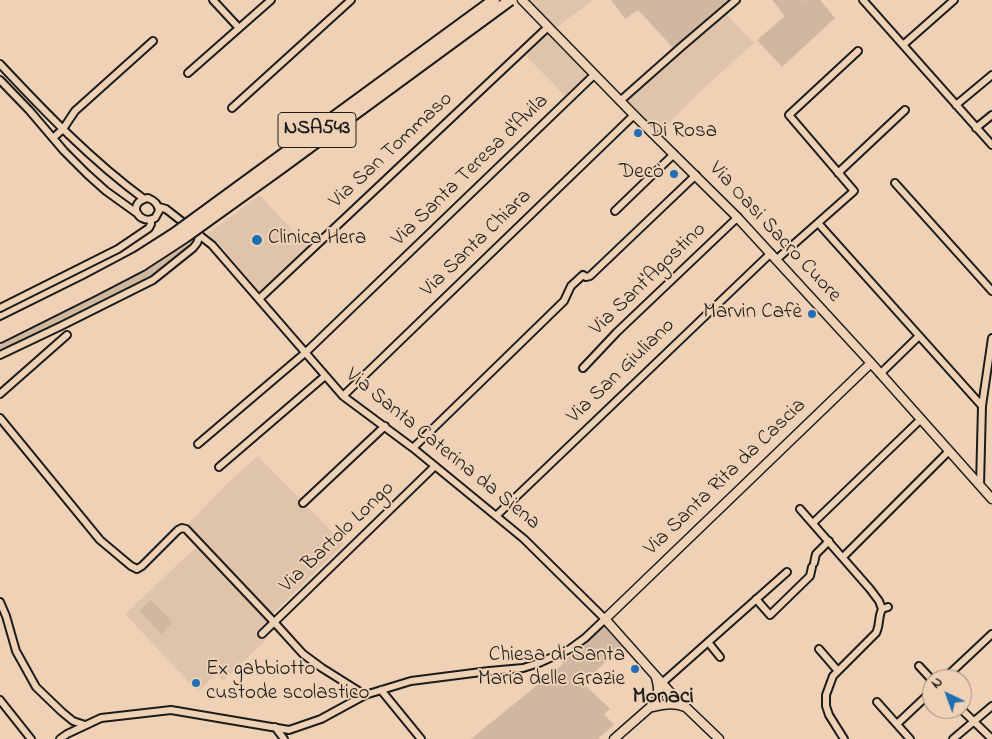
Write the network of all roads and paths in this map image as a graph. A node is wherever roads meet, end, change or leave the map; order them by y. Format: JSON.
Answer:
{"nodes":[{"id":1,"x":213,"y":0,"type":"edge"},
{"id":2,"x":271,"y":0,"type":"edge"},
{"id":3,"x":351,"y":0,"type":"edge"},
{"id":4,"x":494,"y":0,"type":"edge"},
{"id":5,"x":510,"y":0,"type":"edge"},
{"id":6,"x":522,"y":0,"type":"edge"},
{"id":7,"x":736,"y":0,"type":"edge"},
{"id":8,"x":863,"y":0,"type":"edge"},
{"id":9,"x":954,"y":0,"type":"edge"},
{"id":10,"x":548,"y":27,"type":"junction"},
{"id":11,"x":239,"y":28,"type":"junction"},
{"id":12,"x":153,"y":41,"type":"dead end"},
{"id":13,"x":903,"y":46,"type":"junction"},
{"id":14,"x":858,"y":50,"type":"dead end"},
{"id":15,"x":0,"y":64,"type":"edge"},
{"id":16,"x":188,"y":73,"type":"dead end"},
{"id":17,"x":594,"y":75,"type":"junction"},
{"id":18,"x":992,"y":75,"type":"edge"},
{"id":19,"x":0,"y":80,"type":"edge"},
{"id":20,"x":620,"y":101,"type":"junction"},
{"id":21,"x":956,"y":105,"type":"junction"},
{"id":22,"x":232,"y":108,"type":"dead end"},
{"id":23,"x":905,"y":110,"type":"dead end"},
{"id":24,"x":634,"y":115,"type":"junction"},
{"id":25,"x":992,"y":115,"type":"edge"},
{"id":26,"x":976,"y":128,"type":"junction"},
{"id":27,"x":63,"y":129,"type":"junction"},
{"id":28,"x":53,"y":138,"type":"junction"},
{"id":29,"x":992,"y":145,"type":"edge"},
{"id":30,"x":674,"y":154,"type":"junction"},
{"id":31,"x":838,"y":173,"type":"junction"},
{"id":32,"x":696,"y":175,"type":"junction"},
{"id":33,"x":895,"y":183,"type":"dead end"},
{"id":34,"x":144,"y":199,"type":"junction"},
{"id":35,"x":159,"y":207,"type":"junction"},
{"id":36,"x":615,"y":211,"type":"dead end"},
{"id":37,"x":138,"y":214,"type":"junction"},
{"id":38,"x":172,"y":214,"type":"junction"},
{"id":39,"x":158,"y":215,"type":"junction"},
{"id":40,"x":738,"y":217,"type":"junction"},
{"id":41,"x":151,"y":220,"type":"junction"},
{"id":42,"x":818,"y":223,"type":"junction"},
{"id":43,"x":200,"y":235,"type":"junction"},
{"id":44,"x":771,"y":252,"type":"junction"},
{"id":45,"x":777,"y":259,"type":"junction"},
{"id":46,"x":140,"y":261,"type":"junction"},
{"id":47,"x":992,"y":291,"type":"edge"},
{"id":48,"x":259,"y":299,"type":"junction"},
{"id":49,"x":0,"y":308,"type":"edge"},
{"id":50,"x":0,"y":327,"type":"edge"},
{"id":51,"x":67,"y":336,"type":"dead end"},
{"id":52,"x":920,"y":336,"type":"junction"},
{"id":53,"x":0,"y":337,"type":"edge"},
{"id":54,"x":992,"y":338,"type":"edge"},
{"id":55,"x":305,"y":353,"type":"junction"},
{"id":56,"x":0,"y":355,"type":"edge"},
{"id":57,"x":871,"y":363,"type":"junction"},
{"id":58,"x":582,"y":368,"type":"dead end"},
{"id":59,"x":880,"y":374,"type":"junction"},
{"id":60,"x":325,"y":376,"type":"junction"},
{"id":61,"x":0,"y":394,"type":"edge"},
{"id":62,"x":343,"y":396,"type":"junction"},
{"id":63,"x":982,"y":406,"type":"junction"},
{"id":64,"x":0,"y":418,"type":"edge"},
{"id":65,"x":921,"y":419,"type":"junction"},
{"id":66,"x":385,"y":426,"type":"junction"},
{"id":67,"x":198,"y":444,"type":"dead end"},
{"id":68,"x":413,"y":448,"type":"junction"},
{"id":69,"x":949,"y":451,"type":"junction"},
{"id":70,"x":435,"y":466,"type":"junction"},
{"id":71,"x":219,"y":467,"type":"dead end"},
{"id":72,"x":980,"y":486,"type":"junction"},
{"id":73,"x":992,"y":499,"type":"edge"},
{"id":74,"x":303,"y":503,"type":"dead end"},
{"id":75,"x":800,"y":509,"type":"dead end"},
{"id":76,"x":496,"y":516,"type":"junction"},
{"id":77,"x":813,"y":523,"type":"junction"},
{"id":78,"x":829,"y":541,"type":"junction"},
{"id":79,"x":843,"y":557,"type":"junction"},
{"id":80,"x":787,"y":572,"type":"dead end"},
{"id":81,"x":756,"y":599,"type":"junction"},
{"id":82,"x":0,"y":602,"type":"edge"},
{"id":83,"x":605,"y":619,"type":"junction"},
{"id":84,"x":274,"y":622,"type":"junction"},
{"id":85,"x":262,"y":634,"type":"dead end"},
{"id":86,"x":992,"y":634,"type":"edge"},
{"id":87,"x":708,"y":642,"type":"junction"},
{"id":88,"x":819,"y":649,"type":"dead end"},
{"id":89,"x":720,"y":657,"type":"dead end"},
{"id":90,"x":919,"y":666,"type":"dead end"},
{"id":91,"x":922,"y":669,"type":"edge"},
{"id":92,"x":955,"y":669,"type":"edge"},
{"id":93,"x":838,"y":671,"type":"junction"},
{"id":94,"x":655,"y":675,"type":"junction"},
{"id":95,"x":662,"y":683,"type":"junction"},
{"id":96,"x":381,"y":690,"type":"junction"},
{"id":97,"x":669,"y":691,"type":"junction"},
{"id":98,"x":365,"y":695,"type":"junction"},
{"id":99,"x":0,"y":700,"type":"edge"},
{"id":100,"x":922,"y":700,"type":"edge"},
{"id":101,"x":877,"y":702,"type":"dead end"},
{"id":102,"x":656,"y":704,"type":"junction"},
{"id":103,"x":992,"y":706,"type":"edge"},
{"id":104,"x":687,"y":708,"type":"junction"},
{"id":105,"x":971,"y":719,"type":"edge"},
{"id":106,"x":974,"y":722,"type":"junction"},
{"id":107,"x":897,"y":724,"type":"junction"},
{"id":108,"x":85,"y":725,"type":"junction"},
{"id":109,"x":275,"y":727,"type":"junction"},
{"id":110,"x":31,"y":739,"type":"edge"},
{"id":111,"x":60,"y":739,"type":"edge"},
{"id":112,"x":284,"y":739,"type":"edge"},
{"id":113,"x":421,"y":739,"type":"edge"},
{"id":114,"x":614,"y":739,"type":"edge"},
{"id":115,"x":719,"y":739,"type":"edge"},
{"id":116,"x":844,"y":739,"type":"edge"},
{"id":117,"x":910,"y":739,"type":"edge"},
{"id":118,"x":953,"y":739,"type":"edge"},
{"id":119,"x":992,"y":739,"type":"edge"}],
"edges":[{"from":1,"to":11,"type":"street"},
{"from":2,"to":11,"type":"street"},
{"from":3,"to":22,"type":"street"},
{"from":4,"to":46,"type":"highway","number":"NSA543","bridge":true},
{"from":5,"to":46,"type":"highway","bridge":true},
{"from":6,"to":10,"type":"street","name":"Via Oasi Sacro Cuore"},
{"from":7,"to":20,"type":"street"},
{"from":8,"to":13,"type":"street"},
{"from":9,"to":13,"type":"street"},
{"from":10,"to":17,"type":"street","name":"Via Oasi Sacro Cuore"},
{"from":10,"to":48,"type":"street","name":"Via San Tommaso"},
{"from":11,"to":16,"type":"street"},
{"from":12,"to":27,"type":"street"},
{"from":13,"to":21,"type":"street"},
{"from":14,"to":31,"type":"street"},
{"from":15,"to":27,"type":"street"},
{"from":17,"to":20,"type":"street","name":"Via Oasi Sacro Cuore"},
{"from":17,"to":55,"type":"street","name":"Via Santa Teresa d'Avila"},
{"from":18,"to":21,"type":"street"},
{"from":19,"to":28,"type":"street"},
{"from":20,"to":24,"type":"street","name":"Via Oasi Sacro Cuore"},
{"from":21,"to":26,"type":"street"},
{"from":23,"to":31,"type":"street"},
{"from":24,"to":30,"type":"street","name":"Via Oasi Sacro Cuore"},
{"from":24,"to":62,"type":"street","name":"Via Santa Chiara"},
{"from":25,"to":26,"type":"street"},
{"from":26,"to":29,"type":"street"},
{"from":27,"to":28,"type":"street"},
{"from":27,"to":34,"type":"street"},
{"from":28,"to":37,"type":"street"},
{"from":30,"to":32,"type":"street","name":"Via Oasi Sacro Cuore"},
{"from":30,"to":36,"type":"street"},
{"from":31,"to":42,"type":"street"},
{"from":32,"to":40,"type":"street","name":"Via Oasi Sacro Cuore"},
{"from":32,"to":68,"type":"street"},
{"from":33,"to":47,"type":"street"},
{"from":34,"to":35,"type":"street"},
{"from":34,"to":37,"type":"street"},
{"from":35,"to":38,"type":"street","name":"Via Santa Caterina da Siena"},
{"from":35,"to":39,"type":"street"},
{"from":37,"to":41,"type":"street"},
{"from":38,"to":39,"type":"street"},
{"from":38,"to":43,"type":"street","name":"Via Santa Caterina da Siena"},
{"from":39,"to":41,"type":"street"},
{"from":40,"to":44,"type":"street","name":"Via Oasi Sacro Cuore"},
{"from":40,"to":58,"type":"street","name":"Via Sant'Agostino"},
{"from":41,"to":49,"type":"street"},
{"from":42,"to":45,"type":"street"},
{"from":42,"to":52,"type":"street"},
{"from":43,"to":48,"type":"street","name":"Via Santa Caterina da Siena"},
{"from":43,"to":56,"type":"street"},
{"from":44,"to":45,"type":"street","name":"Via Oasi Sacro Cuore"},
{"from":44,"to":76,"type":"street","name":"Via San Giuliano"},
{"from":45,"to":57,"type":"street","name":"Via Oasi Sacro Cuore"},
{"from":46,"to":50,"type":"highway"},
{"from":46,"to":53,"type":"highway","number":"NSA543"},
{"from":48,"to":55,"type":"street","name":"Via Santa Caterina da Siena"},
{"from":51,"to":61,"type":"street"},
{"from":52,"to":59,"type":"street"},
{"from":52,"to":63,"type":"street"},
{"from":54,"to":63,"type":"street"},
{"from":55,"to":60,"type":"street","name":"Via Santa Caterina da Siena"},
{"from":55,"to":67,"type":"street","name":"Via Santa Teresa d'Avila"},
{"from":57,"to":59,"type":"street","name":"Via Oasi Sacro Cuore"},
{"from":57,"to":83,"type":"street","name":"Via Santa Rita da Cascia"},
{"from":59,"to":65,"type":"street","name":"Via Oasi Sacro Cuore"},
{"from":60,"to":62,"type":"street","name":"Via Santa Caterina da Siena"},
{"from":60,"to":71,"type":"street"},
{"from":62,"to":66,"type":"street","name":"Via Santa Caterina da Siena"},
{"from":63,"to":72,"type":"street"},
{"from":64,"to":84,"type":"street"},
{"from":65,"to":69,"type":"street","name":"Via Oasi Sacro Cuore"},
{"from":65,"to":77,"type":"street"},
{"from":66,"to":68,"type":"street","name":"Via Santa Caterina da Siena"},
{"from":66,"to":74,"type":"street"},
{"from":68,"to":70,"type":"street","name":"Via Santa Caterina da Siena"},
{"from":69,"to":72,"type":"street","name":"Via Oasi Sacro Cuore"},
{"from":69,"to":79,"type":"street"},
{"from":70,"to":76,"type":"street","name":"Via Santa Caterina da Siena"},
{"from":70,"to":84,"type":"street","name":"Via Bartolo Longo"},
{"from":72,"to":73,"type":"street","name":"Via Oasi Sacro Cuore"},
{"from":75,"to":77,"type":"street"},
{"from":76,"to":83,"type":"street","name":"Via Santa Caterina da Siena"},
{"from":77,"to":78,"type":"street"},
{"from":78,"to":79,"type":"street"},
{"from":78,"to":81,"type":"street"},
{"from":79,"to":93,"type":"street"},
{"from":80,"to":81,"type":"street"},
{"from":81,"to":87,"type":"street"},
{"from":82,"to":108,"type":"street"},
{"from":83,"to":94,"type":"street","name":"Via Santa Caterina da Siena"},
{"from":83,"to":96,"type":"street"},
{"from":84,"to":85,"type":"street","name":"Via Bartolo Longo"},
{"from":84,"to":98,"type":"street"},
{"from":86,"to":92,"type":"street"},
{"from":87,"to":89,"type":"street"},
{"from":87,"to":95,"type":"street"},
{"from":88,"to":93,"type":"street"},
{"from":90,"to":91,"type":"street"},
{"from":93,"to":116,"type":"street"},
{"from":94,"to":95,"type":"street","name":"Via Santa Caterina da Siena"},
{"from":94,"to":102,"type":"street"},
{"from":95,"to":97,"type":"street","name":"Via Santa Caterina da Siena"},
{"from":96,"to":98,"type":"street"},
{"from":96,"to":113,"type":"street"},
{"from":97,"to":102,"type":"street"},
{"from":97,"to":104,"type":"street","name":"Via Santa Caterina da Siena"},
{"from":98,"to":109,"type":"street"},
{"from":99,"to":110,"type":"street"},
{"from":100,"to":107,"type":"street"},
{"from":101,"to":107,"type":"street"},
{"from":102,"to":104,"type":"street"},
{"from":102,"to":114,"type":"street"},
{"from":103,"to":106,"type":"street"},
{"from":104,"to":115,"type":"street","name":"Via Santa Caterina da Siena"},
{"from":105,"to":106,"type":"street"},
{"from":106,"to":118,"type":"street"},
{"from":106,"to":119,"type":"street"},
{"from":107,"to":117,"type":"street"},
{"from":108,"to":109,"type":"street"},
{"from":108,"to":111,"type":"street"},
{"from":109,"to":112,"type":"street"}]}
